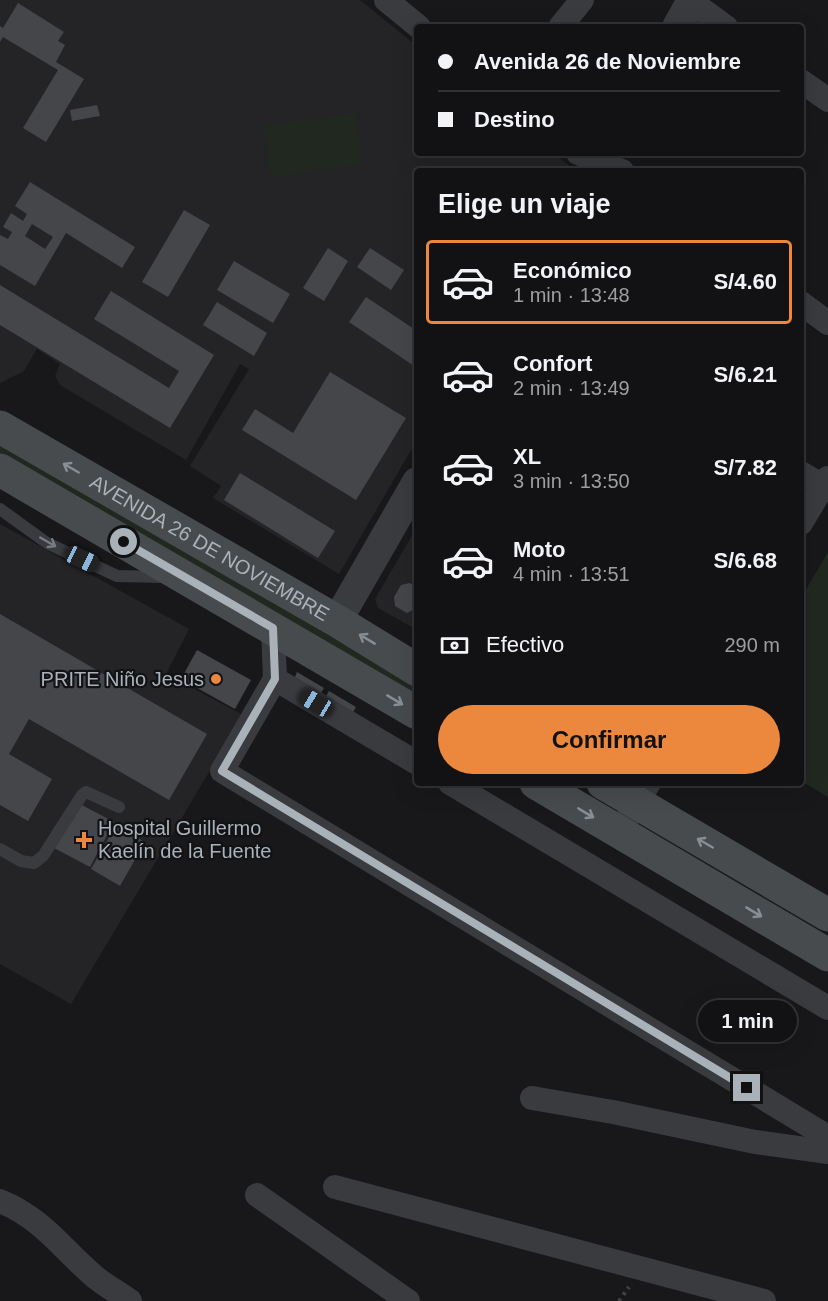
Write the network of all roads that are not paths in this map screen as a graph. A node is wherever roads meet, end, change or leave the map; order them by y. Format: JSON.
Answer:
{"nodes":[{"id":1,"x":386,"y":0,"type":"edge"},
{"id":2,"x":582,"y":0,"type":"edge"},
{"id":3,"x":690,"y":0,"type":"edge"},
{"id":4,"x":415,"y":24,"type":"edge"},
{"id":5,"x":562,"y":24,"type":"edge"},
{"id":6,"x":678,"y":24,"type":"edge"},
{"id":7,"x":722,"y":24,"type":"edge"},
{"id":8,"x":804,"y":83,"type":"edge"},
{"id":9,"x":828,"y":100,"type":"edge"},
{"id":10,"x":804,"y":305,"type":"edge"},
{"id":11,"x":828,"y":323,"type":"edge"},
{"id":12,"x":0,"y":426,"type":"edge"},
{"id":13,"x":0,"y":470,"type":"edge"},
{"id":14,"x":804,"y":474,"type":"edge"},
{"id":15,"x":825,"y":482,"type":"edge"},
{"id":16,"x":414,"y":487,"type":"edge"},
{"id":17,"x":0,"y":509,"type":"edge"},
{"id":18,"x":804,"y":518,"type":"edge"},
{"id":19,"x":186,"y":578,"type":"junction"},
{"id":20,"x":337,"y":621,"type":"junction"},
{"id":21,"x":273,"y":628,"type":"junction"},
{"id":22,"x":414,"y":668,"type":"edge"},
{"id":23,"x":275,"y":679,"type":"junction"},
{"id":24,"x":414,"y":711,"type":"edge"},
{"id":25,"x":414,"y":761,"type":"edge"},
{"id":26,"x":455,"y":786,"type":"edge"},
{"id":27,"x":541,"y":786,"type":"edge"},
{"id":28,"x":615,"y":786,"type":"edge"},
{"id":29,"x":642,"y":793,"type":"edge"},
{"id":30,"x":119,"y":807,"type":"dead end"},
{"id":31,"x":619,"y":832,"type":"junction"},
{"id":32,"x":0,"y":849,"type":"edge"},
{"id":33,"x":828,"y":915,"type":"edge"},
{"id":34,"x":828,"y":955,"type":"edge"},
{"id":35,"x":828,"y":1008,"type":"edge"},
{"id":36,"x":532,"y":1098,"type":"dead end"},
{"id":37,"x":828,"y":1137,"type":"edge"},
{"id":38,"x":828,"y":1152,"type":"edge"},
{"id":39,"x":335,"y":1187,"type":"dead end"},
{"id":40,"x":257,"y":1195,"type":"dead end"},
{"id":41,"x":0,"y":1201,"type":"edge"},
{"id":42,"x":130,"y":1301,"type":"edge"},
{"id":43,"x":408,"y":1301,"type":"edge"},
{"id":44,"x":764,"y":1301,"type":"edge"}],
"edges":[{"from":1,"to":4,"type":"street"},
{"from":2,"to":5,"type":"street"},
{"from":3,"to":6,"type":"street"},
{"from":3,"to":7,"type":"street"},
{"from":8,"to":9,"type":"street"},
{"from":10,"to":11,"type":"street"},
{"from":20,"to":12,"type":"main road","name":"AVENIDA 26 DE NOVIEMBRE","one_way":true},
{"from":13,"to":19,"type":"main road","name":"AVENIDA 26 DE NOVIEMBRE"},
{"from":14,"to":15,"type":"street"},
{"from":15,"to":18,"type":"street"},
{"from":16,"to":20,"type":"street"},
{"from":17,"to":19,"type":"lane","one_way":true},
{"from":19,"to":21,"type":"main road","name":"AVENIDA 26 DE NOVIEMBRE"},
{"from":22,"to":20,"type":"main road","name":"AVENIDA 26 DE NOVIEMBRE","one_way":true},
{"from":21,"to":23,"type":"street"},
{"from":21,"to":24,"type":"main road","name":"AVENIDA 26 DE NOVIEMBRE","one_way":true},
{"from":23,"to":25,"type":"street"},
{"from":23,"to":37,"type":"street"},
{"from":26,"to":35,"type":"street"},
{"from":27,"to":31,"type":"main road","one_way":true},
{"from":28,"to":29,"type":"main road"},
{"from":29,"to":31,"type":"street"},
{"from":33,"to":29,"type":"main road","one_way":true},
{"from":30,"to":32,"type":"lane"},
{"from":31,"to":34,"type":"main road","one_way":true},
{"from":36,"to":38,"type":"street"},
{"from":39,"to":44,"type":"street"},
{"from":40,"to":43,"type":"street"},
{"from":41,"to":42,"type":"street"}]}
